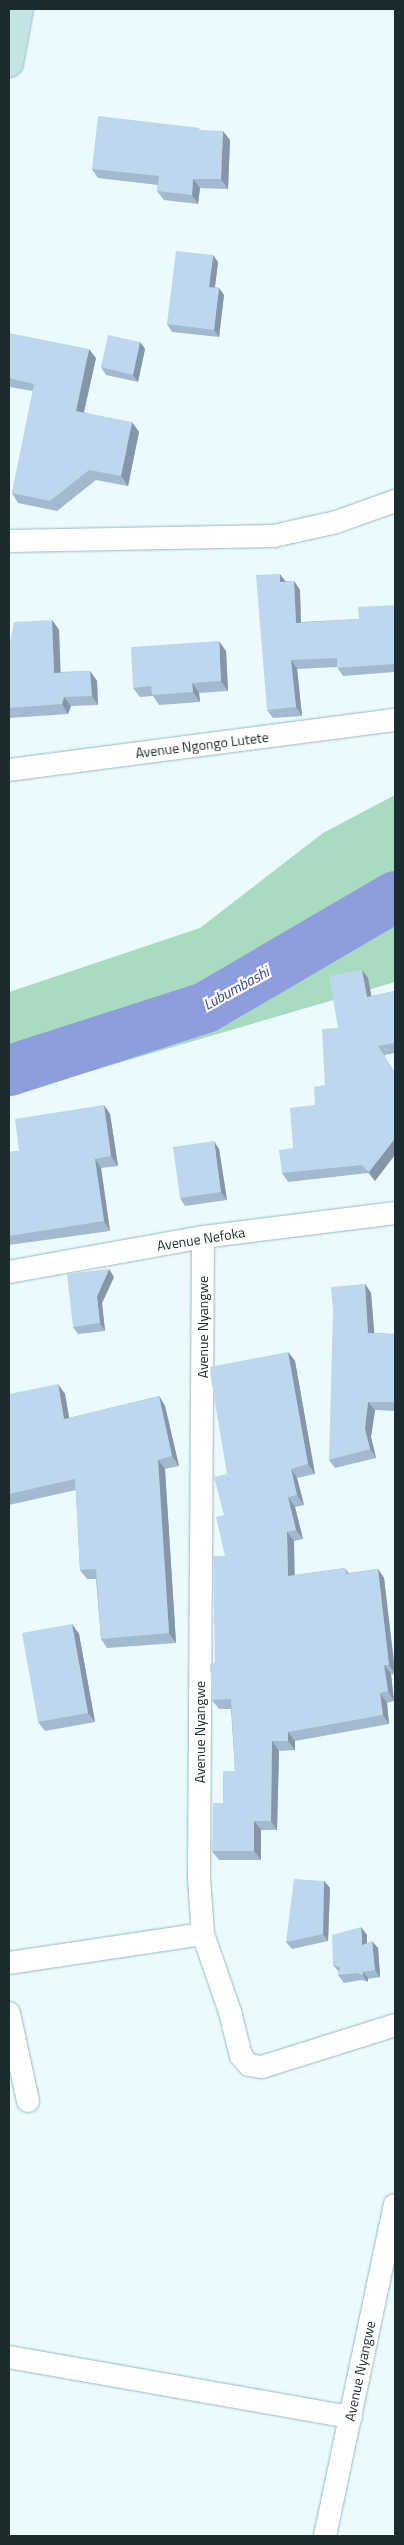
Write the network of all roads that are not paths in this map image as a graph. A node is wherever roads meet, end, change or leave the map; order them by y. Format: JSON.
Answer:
{"nodes":[{"id":1,"x":18,"y":9,"type":"edge"},
{"id":2,"x":9,"y":63,"type":"edge"},
{"id":3,"x":395,"y":501,"type":"edge"},
{"id":4,"x":9,"y":540,"type":"edge"},
{"id":5,"x":395,"y":720,"type":"edge"},
{"id":6,"x":9,"y":770,"type":"edge"},
{"id":7,"x":395,"y":1213,"type":"edge"},
{"id":8,"x":203,"y":1237,"type":"junction"},
{"id":9,"x":9,"y":1272,"type":"edge"},
{"id":10,"x":203,"y":1934,"type":"junction"},
{"id":11,"x":9,"y":1962,"type":"edge"},
{"id":12,"x":9,"y":2013,"type":"edge"},
{"id":13,"x":395,"y":2025,"type":"edge"},
{"id":14,"x":28,"y":2100,"type":"dead end"},
{"id":15,"x":395,"y":2205,"type":"edge"},
{"id":16,"x":9,"y":2357,"type":"edge"},
{"id":17,"x":351,"y":2416,"type":"junction"},
{"id":18,"x":326,"y":2536,"type":"edge"}],
"edges":[{"from":1,"to":2,"type":"street"},
{"from":3,"to":4,"type":"street"},
{"from":5,"to":6,"type":"street","name":"Avenue Ngongo Lutete"},
{"from":7,"to":8,"type":"street","name":"Avenue Nefoka"},
{"from":8,"to":9,"type":"street","name":"Avenue Nefoka"},
{"from":8,"to":10,"type":"street","name":"Avenue Nyangwe"},
{"from":10,"to":11,"type":"street"},
{"from":10,"to":13,"type":"street","name":"Avenue Nyangwe"},
{"from":12,"to":14,"type":"street"},
{"from":15,"to":17,"type":"street","name":"Avenue Nyangwe"},
{"from":16,"to":17,"type":"street"},
{"from":17,"to":18,"type":"street","name":"Avenue Nyangwe"}]}
